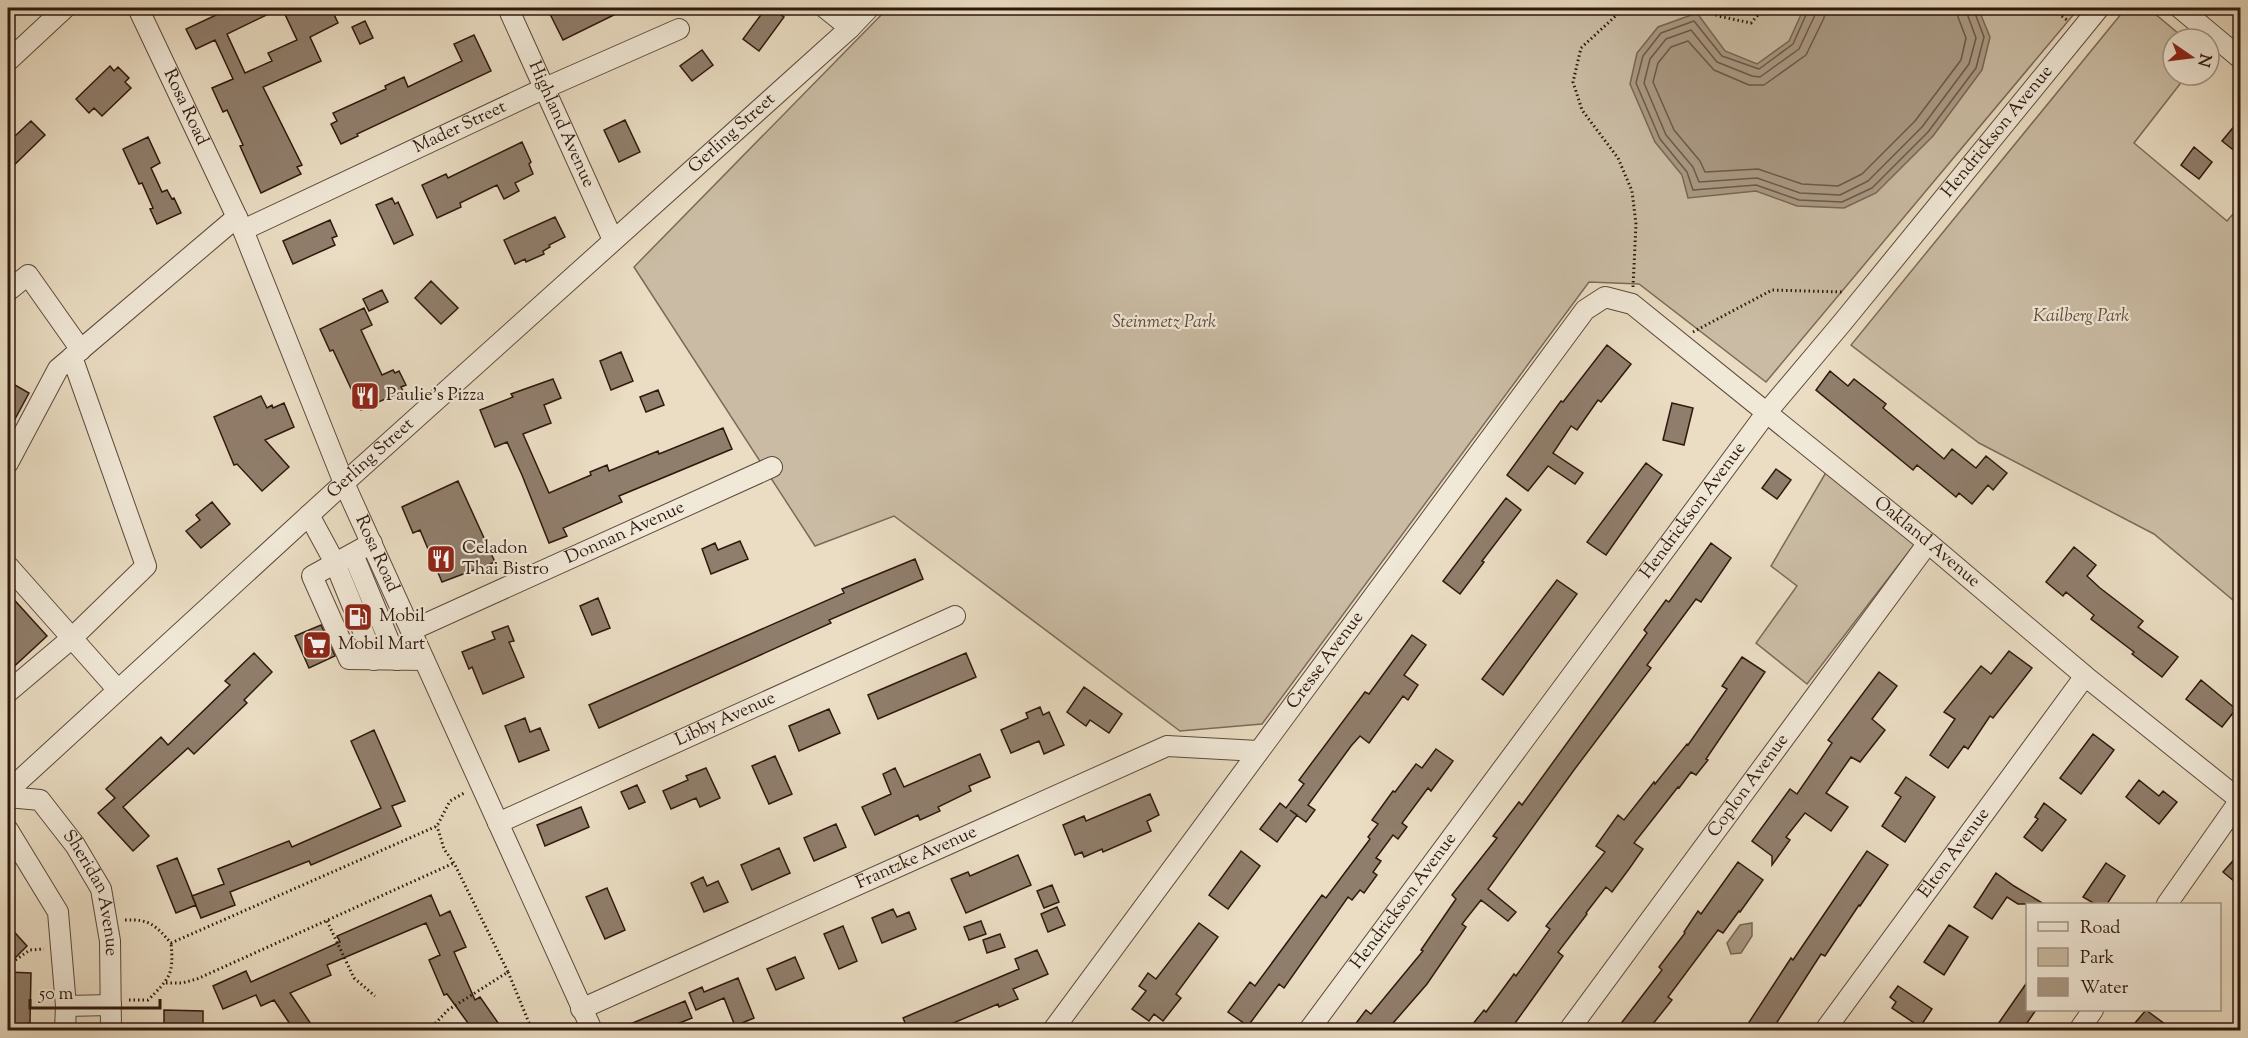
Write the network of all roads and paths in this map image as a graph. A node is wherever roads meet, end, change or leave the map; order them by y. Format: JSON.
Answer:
{"nodes":[{"id":1,"x":65,"y":8,"type":"edge"},
{"id":2,"x":508,"y":8,"type":"edge"},
{"id":3,"x":825,"y":8,"type":"edge"},
{"id":4,"x":869,"y":8,"type":"edge"},
{"id":5,"x":1633,"y":8,"type":"edge"},
{"id":6,"x":1704,"y":8,"type":"edge"},
{"id":7,"x":1764,"y":8,"type":"edge"},
{"id":8,"x":2099,"y":8,"type":"edge"},
{"id":9,"x":2180,"y":8,"type":"edge"},
{"id":10,"x":146,"y":10,"type":"edge"},
{"id":11,"x":850,"y":28,"type":"junction"},
{"id":12,"x":679,"y":29,"type":"dead end"},
{"id":13,"x":2241,"y":58,"type":"edge"},
{"id":14,"x":8,"y":61,"type":"edge"},
{"id":15,"x":545,"y":88,"type":"junction"},
{"id":16,"x":240,"y":224,"type":"junction"},
{"id":17,"x":614,"y":240,"type":"junction"},
{"id":18,"x":8,"y":291,"type":"edge"},
{"id":19,"x":1867,"y":293,"type":"junction"},
{"id":20,"x":1605,"y":297,"type":"joint"},
{"id":21,"x":1632,"y":304,"type":"junction"},
{"id":22,"x":1678,"y":341,"type":"junction"},
{"id":23,"x":76,"y":353,"type":"junction"},
{"id":24,"x":1767,"y":412,"type":"junction"},
{"id":25,"x":8,"y":463,"type":"edge"},
{"id":26,"x":772,"y":467,"type":"dead end"},
{"id":27,"x":344,"y":483,"type":"junction"},
{"id":28,"x":309,"y":515,"type":"junction"},
{"id":29,"x":372,"y":543,"type":"junction"},
{"id":30,"x":1928,"y":543,"type":"junction"},
{"id":31,"x":353,"y":554,"type":"junction"},
{"id":32,"x":335,"y":563,"type":"junction"},
{"id":33,"x":8,"y":566,"type":"edge"},
{"id":34,"x":387,"y":574,"type":"junction"},
{"id":35,"x":366,"y":584,"type":"junction"},
{"id":36,"x":353,"y":607,"type":"dead end"},
{"id":37,"x":955,"y":616,"type":"dead end"},
{"id":38,"x":361,"y":626,"type":"dead end"},
{"id":39,"x":410,"y":627,"type":"junction"},
{"id":40,"x":386,"y":634,"type":"junction"},
{"id":41,"x":72,"y":638,"type":"junction"},
{"id":42,"x":374,"y":660,"type":"junction"},
{"id":43,"x":397,"y":660,"type":"junction"},
{"id":44,"x":424,"y":660,"type":"junction"},
{"id":45,"x":2085,"y":676,"type":"junction"},
{"id":46,"x":118,"y":690,"type":"junction"},
{"id":47,"x":8,"y":692,"type":"edge"},
{"id":48,"x":1258,"y":751,"type":"junction"},
{"id":49,"x":480,"y":784,"type":"junction"},
{"id":50,"x":8,"y":791,"type":"edge"},
{"id":51,"x":8,"y":797,"type":"edge"},
{"id":52,"x":2240,"y":800,"type":"edge"},
{"id":53,"x":498,"y":823,"type":"junction"},
{"id":54,"x":437,"y":826,"type":"junction"},
{"id":55,"x":8,"y":830,"type":"edge"},
{"id":56,"x":454,"y":863,"type":"junction"},
{"id":57,"x":2168,"y":903,"type":"edge"},
{"id":58,"x":327,"y":921,"type":"junction"},
{"id":59,"x":107,"y":922,"type":"junction"},
{"id":60,"x":171,"y":944,"type":"junction"},
{"id":61,"x":61,"y":947,"type":"junction"},
{"id":62,"x":8,"y":965,"type":"edge"},
{"id":63,"x":508,"y":972,"type":"junction"},
{"id":64,"x":166,"y":983,"type":"junction"},
{"id":65,"x":375,"y":996,"type":"dead end"},
{"id":66,"x":111,"y":1003,"type":"junction"},
{"id":67,"x":66,"y":1005,"type":"junction"},
{"id":68,"x":581,"y":1009,"type":"junction"},
{"id":69,"x":2092,"y":1011,"type":"edge"},
{"id":70,"x":1057,"y":1026,"type":"edge"},
{"id":71,"x":65,"y":1030,"type":"edge"},
{"id":72,"x":111,"y":1030,"type":"edge"},
{"id":73,"x":429,"y":1030,"type":"edge"},
{"id":74,"x":532,"y":1030,"type":"edge"},
{"id":75,"x":592,"y":1030,"type":"edge"},
{"id":76,"x":1041,"y":1030,"type":"edge"},
{"id":77,"x":1309,"y":1030,"type":"edge"},
{"id":78,"x":1569,"y":1030,"type":"edge"},
{"id":79,"x":1825,"y":1030,"type":"edge"},
{"id":80,"x":2079,"y":1030,"type":"edge"}],
"edges":[{"from":1,"to":14,"type":"street"},
{"from":2,"to":15,"type":"street","name":"Highland Avenue"},
{"from":3,"to":11,"type":"street"},
{"from":4,"to":11,"type":"street","name":"Gerling Street"},
{"from":5,"to":21,"type":"path"},
{"from":6,"to":7,"type":"path"},
{"from":8,"to":19,"type":"street","name":"Hendrickson Avenue"},
{"from":9,"to":13,"type":"street"},
{"from":10,"to":16,"type":"street","name":"Rosa Road"},
{"from":11,"to":17,"type":"street","name":"Gerling Street"},
{"from":12,"to":15,"type":"street","name":"Mader Street"},
{"from":15,"to":16,"type":"street","name":"Mader Street"},
{"from":15,"to":17,"type":"street","name":"Highland Avenue"},
{"from":16,"to":23,"type":"street","name":"Mader Street"},
{"from":16,"to":27,"type":"street","name":"Rosa Road"},
{"from":17,"to":27,"type":"street","name":"Gerling Street"},
{"from":18,"to":23,"type":"street"},
{"from":19,"to":22,"type":"path"},
{"from":19,"to":24,"type":"street","name":"Hendrickson Avenue"},
{"from":20,"to":21,"type":"street","name":"Oakland Avenue"},
{"from":20,"to":48,"type":"street","name":"Cresse Avenue"},
{"from":21,"to":22,"type":"street","name":"Oakland Avenue"},
{"from":22,"to":24,"type":"street","name":"Oakland Avenue"},
{"from":23,"to":25,"type":"street","name":"Mader Street"},
{"from":23,"to":41,"type":"street"},
{"from":24,"to":30,"type":"street","name":"Oakland Avenue"},
{"from":24,"to":77,"type":"street","name":"Hendrickson Avenue"},
{"from":26,"to":39,"type":"street","name":"Donnan Avenue"},
{"from":27,"to":28,"type":"street","name":"Gerling Street"},
{"from":27,"to":29,"type":"street","name":"Rosa Road"},
{"from":28,"to":32,"type":"street"},
{"from":28,"to":46,"type":"street","name":"Gerling Street"},
{"from":29,"to":31,"type":"street"},
{"from":29,"to":34,"type":"street","name":"Rosa Road"},
{"from":30,"to":45,"type":"street","name":"Oakland Avenue"},
{"from":30,"to":78,"type":"street","name":"Coplon Avenue"},
{"from":31,"to":32,"type":"street"},
{"from":31,"to":35,"type":"street"},
{"from":32,"to":36,"type":"street"},
{"from":32,"to":42,"type":"street"},
{"from":33,"to":41,"type":"street"},
{"from":34,"to":35,"type":"street"},
{"from":34,"to":39,"type":"street","name":"Rosa Road"},
{"from":35,"to":40,"type":"street"},
{"from":37,"to":53,"type":"street","name":"Libby Avenue"},
{"from":38,"to":42,"type":"street"},
{"from":39,"to":40,"type":"street","name":"Donnan Avenue"},
{"from":39,"to":44,"type":"street","name":"Rosa Road"},
{"from":40,"to":43,"type":"street"},
{"from":41,"to":46,"type":"street"},
{"from":41,"to":47,"type":"street"},
{"from":42,"to":43,"type":"street"},
{"from":43,"to":44,"type":"street"},
{"from":44,"to":49,"type":"street","name":"Rosa Road"},
{"from":45,"to":52,"type":"street","name":"Oakland Avenue"},
{"from":45,"to":79,"type":"street","name":"Elton Avenue"},
{"from":46,"to":50,"type":"street","name":"Gerling Street"},
{"from":48,"to":68,"type":"street","name":"Frantzke Avenue"},
{"from":48,"to":70,"type":"street","name":"Cresse Avenue"},
{"from":49,"to":53,"type":"street","name":"Rosa Road"},
{"from":49,"to":54,"type":"path"},
{"from":51,"to":59,"type":"street","name":"Sheridan Avenue"},
{"from":52,"to":57,"type":"street"},
{"from":53,"to":68,"type":"street","name":"Rosa Road"},
{"from":54,"to":56,"type":"path"},
{"from":54,"to":60,"type":"path"},
{"from":55,"to":61,"type":"street","name":"Sheridan Avenue"},
{"from":56,"to":58,"type":"path"},
{"from":56,"to":63,"type":"path"},
{"from":58,"to":64,"type":"path"},
{"from":58,"to":65,"type":"path"},
{"from":59,"to":60,"type":"path"},
{"from":59,"to":66,"type":"street","name":"Sheridan Avenue"},
{"from":60,"to":64,"type":"path"},
{"from":61,"to":62,"type":"path"},
{"from":61,"to":67,"type":"street","name":"Sheridan Avenue"},
{"from":63,"to":73,"type":"path"},
{"from":63,"to":74,"type":"path"},
{"from":64,"to":66,"type":"path"},
{"from":66,"to":67,"type":"street"},
{"from":66,"to":72,"type":"street","name":"Sheridan Avenue"},
{"from":67,"to":71,"type":"street","name":"Sheridan Avenue"},
{"from":68,"to":75,"type":"street","name":"Rosa Road"},
{"from":69,"to":80,"type":"street"},
{"from":70,"to":76,"type":"street"}]}
